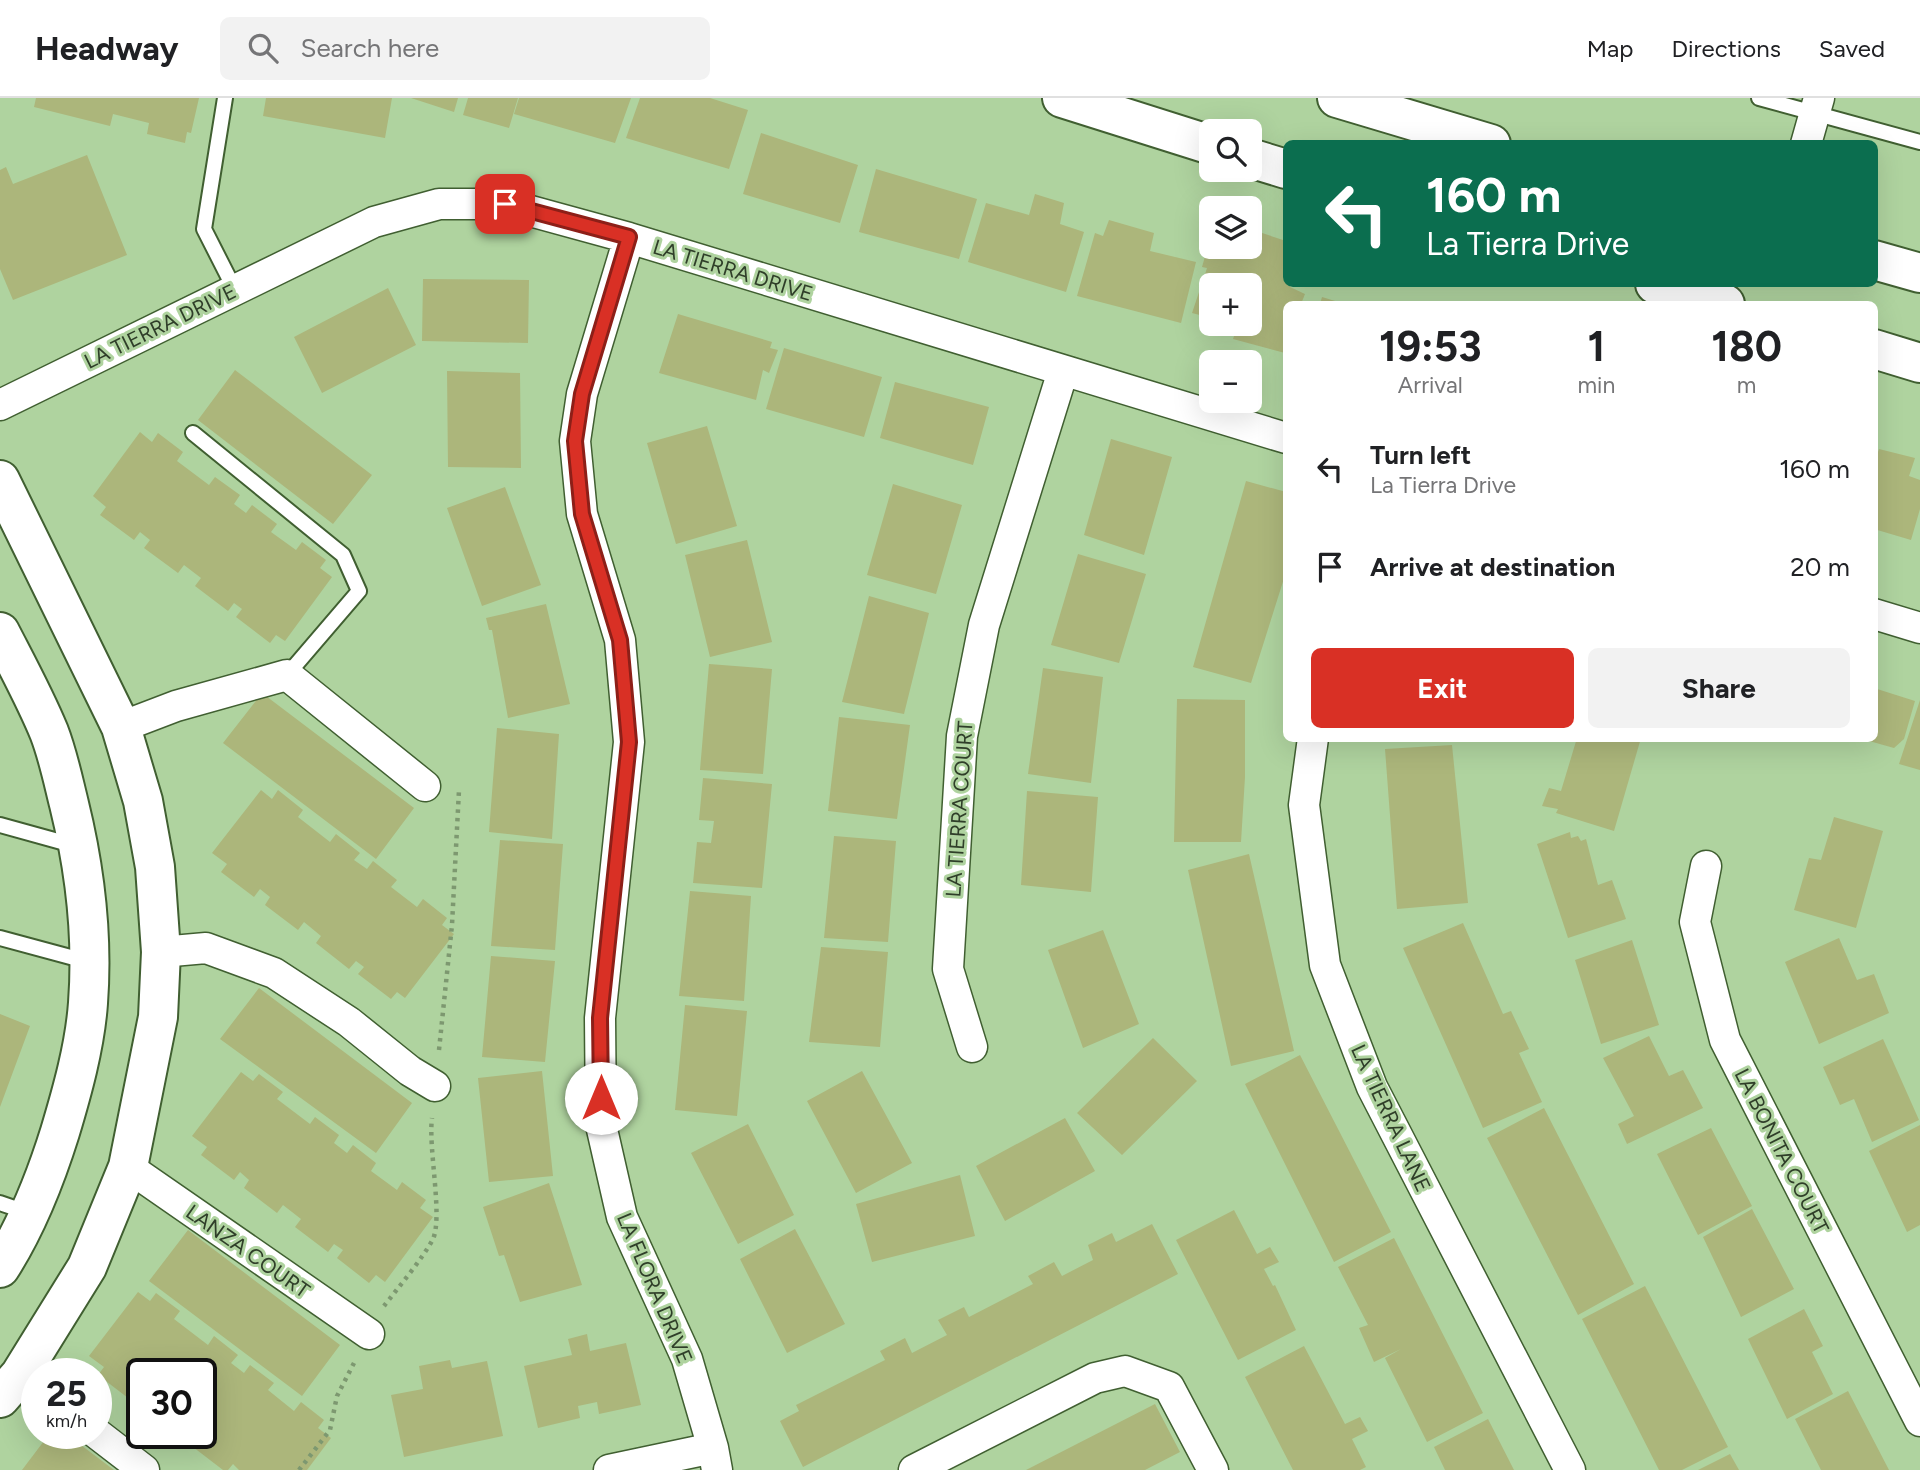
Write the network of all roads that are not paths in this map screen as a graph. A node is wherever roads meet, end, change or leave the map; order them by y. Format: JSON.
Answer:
{"nodes":[{"id":1,"x":225,"y":98,"type":"edge"},
{"id":2,"x":1062,"y":98,"type":"edge"},
{"id":3,"x":1337,"y":98,"type":"edge"},
{"id":4,"x":1759,"y":98,"type":"edge"},
{"id":5,"x":1816,"y":105,"type":"edge"},
{"id":6,"x":1478,"y":140,"type":"edge"},
{"id":7,"x":1807,"y":140,"type":"edge"},
{"id":8,"x":1199,"y":141,"type":"edge"},
{"id":9,"x":1920,"y":142,"type":"edge"},
{"id":10,"x":1262,"y":162,"type":"edge"},
{"id":11,"x":1283,"y":168,"type":"edge"},
{"id":12,"x":629,"y":237,"type":"junction"},
{"id":13,"x":1878,"y":261,"type":"edge"},
{"id":14,"x":1920,"y":273,"type":"edge"},
{"id":15,"x":1666,"y":287,"type":"edge"},
{"id":16,"x":235,"y":290,"type":"junction"},
{"id":17,"x":1714,"y":301,"type":"edge"},
{"id":18,"x":1878,"y":350,"type":"edge"},
{"id":19,"x":1920,"y":363,"type":"edge"},
{"id":20,"x":1063,"y":371,"type":"junction"},
{"id":21,"x":0,"y":405,"type":"edge"},
{"id":22,"x":193,"y":433,"type":"dead end"},
{"id":23,"x":1283,"y":437,"type":"edge"},
{"id":24,"x":0,"y":481,"type":"edge"},
{"id":25,"x":1878,"y":615,"type":"edge"},
{"id":26,"x":1920,"y":628,"type":"edge"},
{"id":27,"x":0,"y":632,"type":"edge"},
{"id":28,"x":287,"y":675,"type":"junction"},
{"id":29,"x":121,"y":727,"type":"junction"},
{"id":30,"x":1312,"y":742,"type":"edge"},
{"id":31,"x":425,"y":786,"type":"road end"},
{"id":32,"x":0,"y":825,"type":"edge"},
{"id":33,"x":79,"y":847,"type":"junction"},
{"id":34,"x":1706,"y":866,"type":"dead end"},
{"id":35,"x":0,"y":938,"type":"edge"},
{"id":36,"x":162,"y":952,"type":"junction"},
{"id":37,"x":90,"y":963,"type":"junction"},
{"id":38,"x":972,"y":1047,"type":"dead end"},
{"id":39,"x":435,"y":1086,"type":"road end"},
{"id":40,"x":128,"y":1167,"type":"junction"},
{"id":41,"x":15,"y":1208,"type":"edge"},
{"id":42,"x":0,"y":1268,"type":"edge"},
{"id":43,"x":369,"y":1334,"type":"road end"},
{"id":44,"x":19,"y":1387,"type":"edge"},
{"id":45,"x":1920,"y":1420,"type":"edge"},
{"id":46,"x":112,"y":1445,"type":"edge"},
{"id":47,"x":715,"y":1459,"type":"edge"},
{"id":48,"x":144,"y":1470,"type":"edge"},
{"id":49,"x":609,"y":1470,"type":"edge"},
{"id":50,"x":914,"y":1470,"type":"edge"},
{"id":51,"x":1213,"y":1470,"type":"edge"},
{"id":52,"x":1570,"y":1470,"type":"edge"}],
"edges":[{"from":1,"to":16,"type":"lane"},
{"from":2,"to":8,"type":"street"},
{"from":3,"to":6,"type":"street"},
{"from":4,"to":5,"type":"lane"},
{"from":5,"to":7,"type":"street"},
{"from":5,"to":9,"type":"lane"},
{"from":10,"to":11,"type":"street"},
{"from":12,"to":16,"type":"street","name":"LA TIERRA DRIVE"},
{"from":12,"to":20,"type":"street","name":"LA TIERRA DRIVE"},
{"from":12,"to":47,"type":"street","name":"LA FLORA DRIVE"},
{"from":13,"to":14,"type":"street"},
{"from":15,"to":17,"type":"street"},
{"from":16,"to":21,"type":"street","name":"LA TIERRA DRIVE"},
{"from":18,"to":19,"type":"street"},
{"from":20,"to":23,"type":"street","name":"LA TIERRA DRIVE"},
{"from":20,"to":38,"type":"street","name":"LA TIERRA COURT"},
{"from":22,"to":28,"type":"lane"},
{"from":24,"to":29,"type":"street"},
{"from":25,"to":26,"type":"street"},
{"from":27,"to":33,"type":"street"},
{"from":28,"to":29,"type":"street"},
{"from":28,"to":31,"type":"street"},
{"from":29,"to":36,"type":"street"},
{"from":30,"to":52,"type":"street","name":"LA TIERRA LANE"},
{"from":32,"to":33,"type":"lane"},
{"from":33,"to":37,"type":"street"},
{"from":34,"to":45,"type":"street","name":"LA BONITA COURT"},
{"from":35,"to":37,"type":"lane"},
{"from":36,"to":39,"type":"street"},
{"from":36,"to":40,"type":"street"},
{"from":37,"to":41,"type":"street"},
{"from":40,"to":43,"type":"street","name":"LANZA COURT"},
{"from":40,"to":44,"type":"street"},
{"from":41,"to":42,"type":"street"},
{"from":46,"to":48,"type":"street"},
{"from":47,"to":49,"type":"street"},
{"from":50,"to":51,"type":"street"}]}
